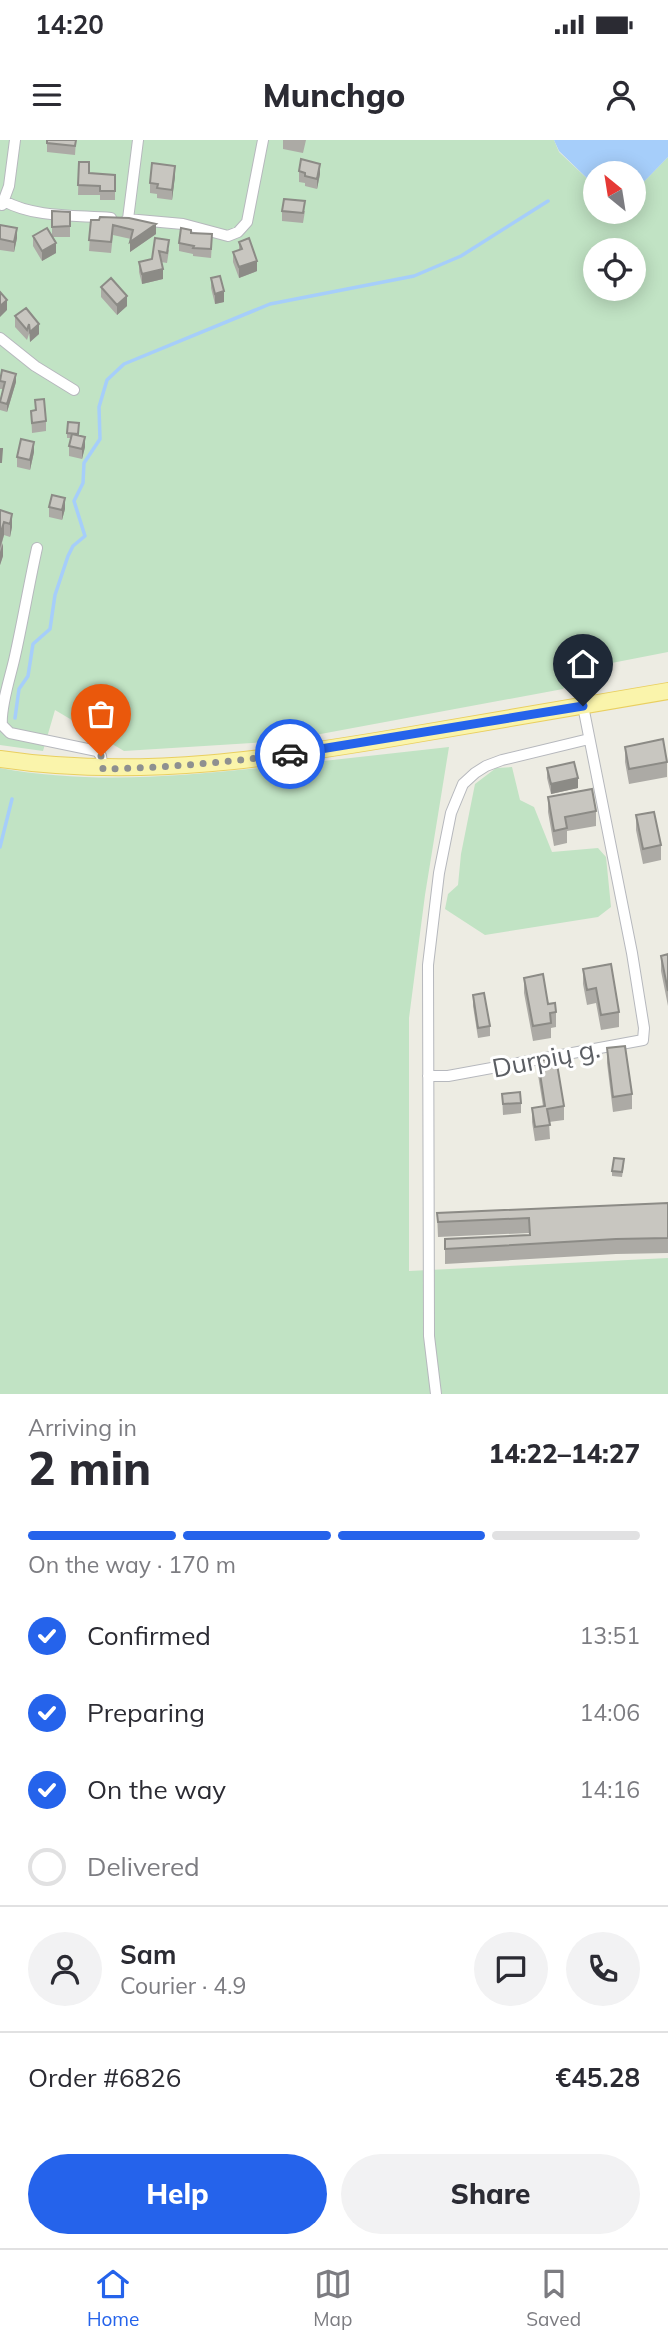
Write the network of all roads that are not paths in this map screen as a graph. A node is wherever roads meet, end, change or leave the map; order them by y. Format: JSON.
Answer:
{"nodes":[{"id":1,"x":15,"y":140,"type":"edge"},
{"id":2,"x":138,"y":140,"type":"edge"},
{"id":3,"x":263,"y":140,"type":"edge"},
{"id":4,"x":2,"y":204,"type":"edge"},
{"id":5,"x":128,"y":219,"type":"junction"},
{"id":6,"x":0,"y":338,"type":"edge"},
{"id":7,"x":74,"y":390,"type":"dead end"},
{"id":8,"x":37,"y":548,"type":"dead end"},
{"id":9,"x":668,"y":691,"type":"edge"},
{"id":10,"x":583,"y":706,"type":"junction"},
{"id":11,"x":589,"y":739,"type":"junction"},
{"id":12,"x":0,"y":759,"type":"edge"},
{"id":13,"x":103,"y":769,"type":"junction"},
{"id":14,"x":428,"y":1076,"type":"junction"},
{"id":15,"x":436,"y":1394,"type":"edge"}],
"edges":[{"from":1,"to":4,"type":"street"},
{"from":2,"to":5,"type":"street"},
{"from":3,"to":5,"type":"street"},
{"from":4,"to":5,"type":"street"},
{"from":6,"to":7,"type":"street"},
{"from":8,"to":13,"type":"street"},
{"from":9,"to":10,"type":"main road"},
{"from":10,"to":11,"type":"street","name":"Durpių g."},
{"from":10,"to":13,"type":"main road"},
{"from":11,"to":14,"type":"street"},
{"from":11,"to":14,"type":"street","name":"Durpių g."},
{"from":12,"to":13,"type":"main road"},
{"from":14,"to":15,"type":"street"}]}
